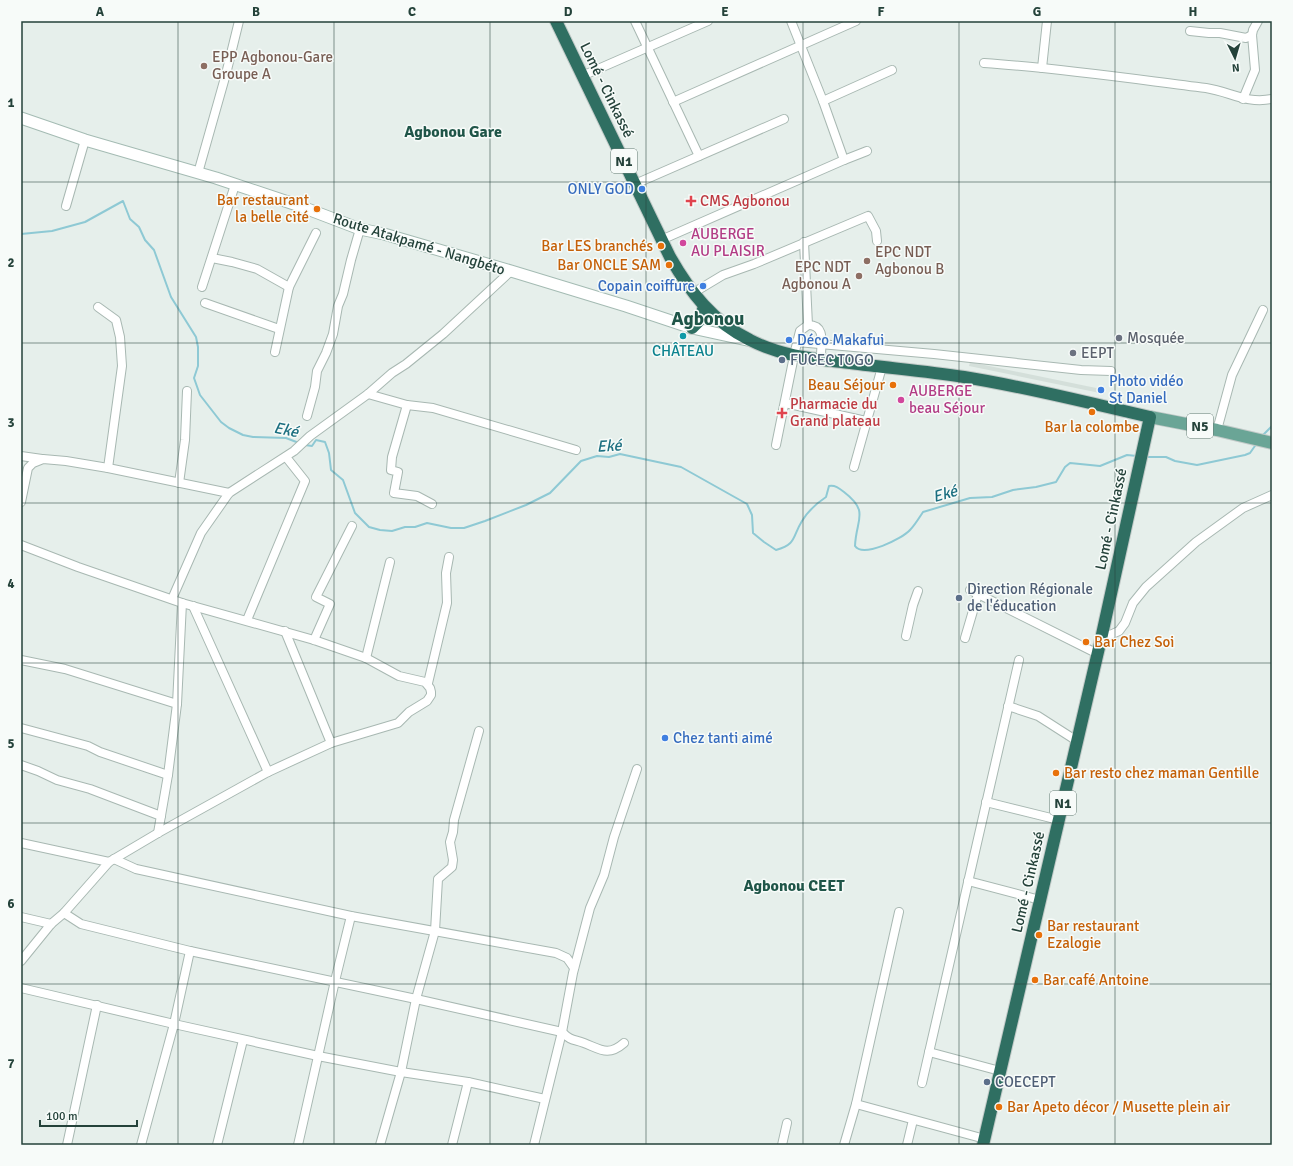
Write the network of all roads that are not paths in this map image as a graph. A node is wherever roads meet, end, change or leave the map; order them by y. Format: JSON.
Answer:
{"nodes":[{"id":1,"x":239,"y":21,"type":"edge"},
{"id":2,"x":556,"y":21,"type":"edge"},
{"id":3,"x":635,"y":21,"type":"edge"},
{"id":4,"x":708,"y":21,"type":"edge"},
{"id":5,"x":791,"y":21,"type":"edge"},
{"id":6,"x":856,"y":21,"type":"edge"},
{"id":7,"x":1047,"y":21,"type":"edge"},
{"id":8,"x":1258,"y":21,"type":"edge"},
{"id":9,"x":1190,"y":31,"type":"dead end"},
{"id":10,"x":1252,"y":35,"type":"junction"},
{"id":11,"x":801,"y":46,"type":"junction"},
{"id":12,"x":647,"y":47,"type":"junction"},
{"id":13,"x":984,"y":63,"type":"dead end"},
{"id":14,"x":1042,"y":68,"type":"junction"},
{"id":15,"x":892,"y":70,"type":"dead end"},
{"id":16,"x":582,"y":76,"type":"junction"},
{"id":17,"x":1243,"y":99,"type":"junction"},
{"id":18,"x":1272,"y":99,"type":"edge"},
{"id":19,"x":823,"y":101,"type":"junction"},
{"id":20,"x":673,"y":102,"type":"junction"},
{"id":21,"x":21,"y":118,"type":"edge"},
{"id":22,"x":784,"y":119,"type":"dead end"},
{"id":23,"x":85,"y":140,"type":"junction"},
{"id":24,"x":867,"y":151,"type":"dead end"},
{"id":25,"x":699,"y":156,"type":"junction"},
{"id":26,"x":844,"y":160,"type":"junction"},
{"id":27,"x":198,"y":173,"type":"junction"},
{"id":28,"x":635,"y":184,"type":"junction"},
{"id":29,"x":235,"y":185,"type":"junction"},
{"id":30,"x":66,"y":206,"type":"dead end"},
{"id":31,"x":360,"y":229,"type":"junction"},
{"id":32,"x":316,"y":233,"type":"dead end"},
{"id":33,"x":661,"y":240,"type":"junction"},
{"id":34,"x":877,"y":241,"type":"dead end"},
{"id":35,"x":804,"y":242,"type":"junction"},
{"id":36,"x":212,"y":258,"type":"junction"},
{"id":37,"x":511,"y":271,"type":"junction"},
{"id":38,"x":202,"y":287,"type":"dead end"},
{"id":39,"x":289,"y":287,"type":"junction"},
{"id":40,"x":698,"y":299,"type":"junction"},
{"id":41,"x":205,"y":303,"type":"dead end"},
{"id":42,"x":98,"y":307,"type":"dead end"},
{"id":43,"x":1263,"y":310,"type":"dead end"},
{"id":44,"x":808,"y":325,"type":"junction"},
{"id":45,"x":692,"y":328,"type":"junction"},
{"id":46,"x":279,"y":330,"type":"junction"},
{"id":47,"x":750,"y":341,"type":"junction"},
{"id":48,"x":796,"y":350,"type":"junction"},
{"id":49,"x":821,"y":350,"type":"junction"},
{"id":50,"x":275,"y":352,"type":"dead end"},
{"id":51,"x":834,"y":361,"type":"junction"},
{"id":52,"x":882,"y":367,"type":"junction"},
{"id":53,"x":1111,"y":372,"type":"dead end"},
{"id":54,"x":187,"y":391,"type":"dead end"},
{"id":55,"x":368,"y":394,"type":"junction"},
{"id":56,"x":785,"y":402,"type":"junction"},
{"id":57,"x":407,"y":405,"type":"junction"},
{"id":58,"x":307,"y":416,"type":"dead end"},
{"id":59,"x":1150,"y":417,"type":"junction"},
{"id":60,"x":866,"y":421,"type":"junction"},
{"id":61,"x":1217,"y":430,"type":"junction"},
{"id":62,"x":1270,"y":442,"type":"edge"},
{"id":63,"x":776,"y":445,"type":"dead end"},
{"id":64,"x":576,"y":450,"type":"dead end"},
{"id":65,"x":21,"y":456,"type":"edge"},
{"id":66,"x":286,"y":457,"type":"junction"},
{"id":67,"x":42,"y":459,"type":"junction"},
{"id":68,"x":854,"y":467,"type":"dead end"},
{"id":69,"x":108,"y":468,"type":"junction"},
{"id":70,"x":179,"y":483,"type":"junction"},
{"id":71,"x":229,"y":493,"type":"junction"},
{"id":72,"x":1272,"y":495,"type":"edge"},
{"id":73,"x":21,"y":502,"type":"edge"},
{"id":74,"x":432,"y":504,"type":"dead end"},
{"id":75,"x":352,"y":526,"type":"dead end"},
{"id":76,"x":21,"y":545,"type":"edge"},
{"id":77,"x":449,"y":557,"type":"dead end"},
{"id":78,"x":390,"y":562,"type":"dead end"},
{"id":79,"x":970,"y":590,"type":"dead end"},
{"id":80,"x":918,"y":591,"type":"dead end"},
{"id":81,"x":978,"y":594,"type":"junction"},
{"id":82,"x":172,"y":599,"type":"junction"},
{"id":83,"x":182,"y":602,"type":"junction"},
{"id":84,"x":193,"y":606,"type":"junction"},
{"id":85,"x":247,"y":620,"type":"junction"},
{"id":86,"x":284,"y":631,"type":"junction"},
{"id":87,"x":906,"y":636,"type":"dead end"},
{"id":88,"x":965,"y":638,"type":"dead end"},
{"id":89,"x":1101,"y":639,"type":"junction"},
{"id":90,"x":314,"y":640,"type":"junction"},
{"id":91,"x":1098,"y":654,"type":"junction"},
{"id":92,"x":366,"y":658,"type":"junction"},
{"id":93,"x":21,"y":660,"type":"edge"},
{"id":94,"x":1019,"y":660,"type":"dead end"},
{"id":95,"x":428,"y":683,"type":"dead end"},
{"id":96,"x":177,"y":704,"type":"junction"},
{"id":97,"x":1008,"y":706,"type":"junction"},
{"id":98,"x":21,"y":728,"type":"edge"},
{"id":99,"x":479,"y":731,"type":"dead end"},
{"id":100,"x":1077,"y":741,"type":"junction"},
{"id":101,"x":331,"y":743,"type":"junction"},
{"id":102,"x":21,"y":765,"type":"edge"},
{"id":103,"x":637,"y":769,"type":"dead end"},
{"id":104,"x":268,"y":772,"type":"junction"},
{"id":105,"x":168,"y":775,"type":"junction"},
{"id":106,"x":986,"y":802,"type":"junction"},
{"id":107,"x":161,"y":816,"type":"junction"},
{"id":108,"x":1059,"y":820,"type":"junction"},
{"id":109,"x":158,"y":833,"type":"junction"},
{"id":110,"x":21,"y":843,"type":"edge"},
{"id":111,"x":112,"y":861,"type":"junction"},
{"id":112,"x":968,"y":881,"type":"junction"},
{"id":113,"x":1040,"y":900,"type":"junction"},
{"id":114,"x":899,"y":912,"type":"dead end"},
{"id":115,"x":64,"y":913,"type":"junction"},
{"id":116,"x":351,"y":916,"type":"junction"},
{"id":117,"x":21,"y":917,"type":"edge"},
{"id":118,"x":51,"y":924,"type":"junction"},
{"id":119,"x":435,"y":931,"type":"junction"},
{"id":120,"x":190,"y":951,"type":"junction"},
{"id":121,"x":21,"y":961,"type":"edge"},
{"id":122,"x":574,"y":968,"type":"junction"},
{"id":123,"x":335,"y":981,"type":"junction"},
{"id":124,"x":21,"y":988,"type":"edge"},
{"id":125,"x":416,"y":999,"type":"junction"},
{"id":126,"x":97,"y":1005,"type":"junction"},
{"id":127,"x":174,"y":1024,"type":"junction"},
{"id":128,"x":562,"y":1032,"type":"junction"},
{"id":129,"x":243,"y":1040,"type":"junction"},
{"id":130,"x":624,"y":1043,"type":"dead end"},
{"id":131,"x":929,"y":1052,"type":"junction"},
{"id":132,"x":318,"y":1056,"type":"junction"},
{"id":133,"x":1000,"y":1071,"type":"junction"},
{"id":134,"x":401,"y":1072,"type":"junction"},
{"id":135,"x":468,"y":1082,"type":"junction"},
{"id":136,"x":922,"y":1083,"type":"dead end"},
{"id":137,"x":545,"y":1099,"type":"junction"},
{"id":138,"x":856,"y":1104,"type":"junction"},
{"id":139,"x":913,"y":1120,"type":"junction"},
{"id":140,"x":787,"y":1123,"type":"dead end"},
{"id":141,"x":984,"y":1142,"type":"edge"},
{"id":142,"x":67,"y":1145,"type":"edge"},
{"id":143,"x":141,"y":1145,"type":"edge"},
{"id":144,"x":217,"y":1145,"type":"edge"},
{"id":145,"x":298,"y":1145,"type":"edge"},
{"id":146,"x":380,"y":1145,"type":"edge"},
{"id":147,"x":452,"y":1145,"type":"edge"},
{"id":148,"x":534,"y":1145,"type":"edge"},
{"id":149,"x":782,"y":1145,"type":"edge"},
{"id":150,"x":844,"y":1145,"type":"edge"},
{"id":151,"x":907,"y":1145,"type":"edge"}],
"edges":[{"from":1,"to":27,"type":"street"},
{"from":2,"to":16,"type":"highway","name":"Lomé - Cinkassé","number":"N1"},
{"from":3,"to":12,"type":"street"},
{"from":4,"to":12,"type":"street"},
{"from":5,"to":11,"type":"street"},
{"from":6,"to":11,"type":"street"},
{"from":7,"to":14,"type":"street"},
{"from":8,"to":10,"type":"street"},
{"from":9,"to":10,"type":"street"},
{"from":10,"to":17,"type":"street"},
{"from":11,"to":19,"type":"street"},
{"from":11,"to":20,"type":"street"},
{"from":12,"to":16,"type":"street"},
{"from":12,"to":20,"type":"street"},
{"from":13,"to":14,"type":"street"},
{"from":14,"to":17,"type":"street"},
{"from":15,"to":19,"type":"street"},
{"from":16,"to":28,"type":"highway","name":"Lomé - Cinkassé","number":"N1"},
{"from":17,"to":18,"type":"street"},
{"from":19,"to":26,"type":"street"},
{"from":20,"to":25,"type":"street"},
{"from":21,"to":23,"type":"main road","name":"Route Atakpamé - Nangbéto"},
{"from":22,"to":25,"type":"street"},
{"from":23,"to":27,"type":"main road","name":"Route Atakpamé - Nangbéto"},
{"from":23,"to":30,"type":"street"},
{"from":24,"to":26,"type":"street"},
{"from":25,"to":28,"type":"street"},
{"from":26,"to":33,"type":"street"},
{"from":27,"to":29,"type":"main road","name":"Route Atakpamé - Nangbéto"},
{"from":28,"to":33,"type":"highway","name":"Lomé - Cinkassé","number":"N1"},
{"from":29,"to":31,"type":"main road","name":"Route Atakpamé - Nangbéto"},
{"from":29,"to":36,"type":"street"},
{"from":31,"to":37,"type":"main road","name":"Route Atakpamé - Nangbéto"},
{"from":31,"to":58,"type":"street"},
{"from":32,"to":39,"type":"street"},
{"from":33,"to":40,"type":"highway","name":"Lomé - Cinkassé","number":"N1"},
{"from":34,"to":35,"type":"street"},
{"from":35,"to":40,"type":"street"},
{"from":35,"to":44,"type":"street"},
{"from":36,"to":38,"type":"street"},
{"from":36,"to":39,"type":"street"},
{"from":37,"to":45,"type":"main road","name":"Route Atakpamé - Nangbéto"},
{"from":37,"to":55,"type":"street"},
{"from":39,"to":46,"type":"street"},
{"from":40,"to":45,"type":"highway"},
{"from":40,"to":47,"type":"highway","name":"Lomé - Cinkassé","number":"N1"},
{"from":40,"to":48,"type":"highway","name":"Lomé - Cinkassé","number":"N1"},
{"from":41,"to":46,"type":"street"},
{"from":42,"to":69,"type":"street"},
{"from":43,"to":61,"type":"street"},
{"from":44,"to":48,"type":"street"},
{"from":44,"to":49,"type":"street"},
{"from":45,"to":47,"type":"main road","name":"Route Atakpamé - Nangbéto"},
{"from":46,"to":50,"type":"street"},
{"from":47,"to":48,"type":"highway","name":"Lomé - Cinkassé","number":"N1"},
{"from":48,"to":49,"type":"highway","name":"Lomé - Cinkassé","number":"N1"},
{"from":48,"to":51,"type":"highway","name":"Lomé - Cinkassé","number":"N1"},
{"from":48,"to":56,"type":"street"},
{"from":49,"to":51,"type":"highway","name":"Lomé - Cinkassé","number":"N1"},
{"from":49,"to":53,"type":"street"},
{"from":51,"to":52,"type":"highway","number":"N1"},
{"from":52,"to":59,"type":"highway","number":"N1"},
{"from":52,"to":60,"type":"street"},
{"from":54,"to":70,"type":"street"},
{"from":55,"to":57,"type":"street"},
{"from":55,"to":66,"type":"street"},
{"from":56,"to":60,"type":"street"},
{"from":56,"to":63,"type":"street"},
{"from":57,"to":64,"type":"street"},
{"from":57,"to":74,"type":"street"},
{"from":59,"to":61,"type":"main road","number":"N5"},
{"from":59,"to":89,"type":"highway","name":"Lomé - Cinkassé","number":"N1"},
{"from":60,"to":68,"type":"street"},
{"from":61,"to":62,"type":"main road","number":"N5"},
{"from":65,"to":67,"type":"street"},
{"from":66,"to":71,"type":"street"},
{"from":66,"to":85,"type":"street"},
{"from":67,"to":69,"type":"street"},
{"from":67,"to":73,"type":"street"},
{"from":69,"to":70,"type":"street"},
{"from":70,"to":71,"type":"street"},
{"from":71,"to":82,"type":"street"},
{"from":72,"to":89,"type":"street"},
{"from":75,"to":90,"type":"street"},
{"from":76,"to":82,"type":"street"},
{"from":77,"to":95,"type":"street"},
{"from":78,"to":92,"type":"street"},
{"from":79,"to":81,"type":"street"},
{"from":80,"to":87,"type":"street"},
{"from":81,"to":88,"type":"street"},
{"from":81,"to":91,"type":"street"},
{"from":82,"to":83,"type":"street"},
{"from":83,"to":84,"type":"street"},
{"from":83,"to":96,"type":"street"},
{"from":84,"to":85,"type":"street"},
{"from":84,"to":104,"type":"street"},
{"from":85,"to":86,"type":"street"},
{"from":86,"to":90,"type":"street"},
{"from":86,"to":101,"type":"street"},
{"from":89,"to":91,"type":"highway","name":"Lomé - Cinkassé","number":"N1"},
{"from":90,"to":92,"type":"street"},
{"from":91,"to":100,"type":"highway","name":"Lomé - Cinkassé","number":"N1"},
{"from":92,"to":101,"type":"street"},
{"from":93,"to":96,"type":"street"},
{"from":94,"to":97,"type":"street"},
{"from":96,"to":105,"type":"street"},
{"from":97,"to":100,"type":"street"},
{"from":97,"to":106,"type":"street"},
{"from":98,"to":105,"type":"street"},
{"from":99,"to":119,"type":"street"},
{"from":100,"to":108,"type":"highway","name":"Lomé - Cinkassé","number":"N1"},
{"from":101,"to":104,"type":"street"},
{"from":102,"to":107,"type":"street"},
{"from":103,"to":122,"type":"street"},
{"from":104,"to":109,"type":"street"},
{"from":105,"to":107,"type":"street"},
{"from":106,"to":108,"type":"street"},
{"from":106,"to":112,"type":"street"},
{"from":107,"to":109,"type":"street"},
{"from":108,"to":113,"type":"highway","name":"Lomé - Cinkassé","number":"N1"},
{"from":109,"to":111,"type":"street"},
{"from":110,"to":111,"type":"street"},
{"from":111,"to":115,"type":"street"},
{"from":111,"to":116,"type":"street"},
{"from":112,"to":113,"type":"street"},
{"from":112,"to":131,"type":"street"},
{"from":113,"to":133,"type":"highway","name":"Lomé - Cinkassé","number":"N1"},
{"from":114,"to":138,"type":"street"},
{"from":115,"to":118,"type":"street"},
{"from":115,"to":120,"type":"street"},
{"from":116,"to":119,"type":"street"},
{"from":116,"to":123,"type":"street"},
{"from":117,"to":118,"type":"street"},
{"from":118,"to":121,"type":"street"},
{"from":119,"to":122,"type":"street"},
{"from":119,"to":125,"type":"street"},
{"from":120,"to":123,"type":"street"},
{"from":120,"to":127,"type":"street"},
{"from":122,"to":128,"type":"street"},
{"from":123,"to":125,"type":"street"},
{"from":123,"to":132,"type":"street"},
{"from":124,"to":126,"type":"street"},
{"from":125,"to":128,"type":"street"},
{"from":125,"to":134,"type":"street"},
{"from":126,"to":127,"type":"street"},
{"from":126,"to":142,"type":"street"},
{"from":127,"to":129,"type":"street"},
{"from":127,"to":143,"type":"street"},
{"from":128,"to":130,"type":"street"},
{"from":128,"to":137,"type":"street"},
{"from":129,"to":132,"type":"street"},
{"from":129,"to":144,"type":"street"},
{"from":131,"to":133,"type":"street"},
{"from":131,"to":136,"type":"street"},
{"from":132,"to":134,"type":"street"},
{"from":132,"to":145,"type":"street"},
{"from":133,"to":141,"type":"highway","name":"Lomé - Cinkassé","number":"N1"},
{"from":134,"to":135,"type":"street"},
{"from":134,"to":146,"type":"street"},
{"from":135,"to":137,"type":"street"},
{"from":135,"to":147,"type":"street"},
{"from":137,"to":148,"type":"street"},
{"from":138,"to":139,"type":"street"},
{"from":138,"to":150,"type":"street"},
{"from":139,"to":141,"type":"street"},
{"from":139,"to":151,"type":"street"},
{"from":140,"to":149,"type":"street"}]}
